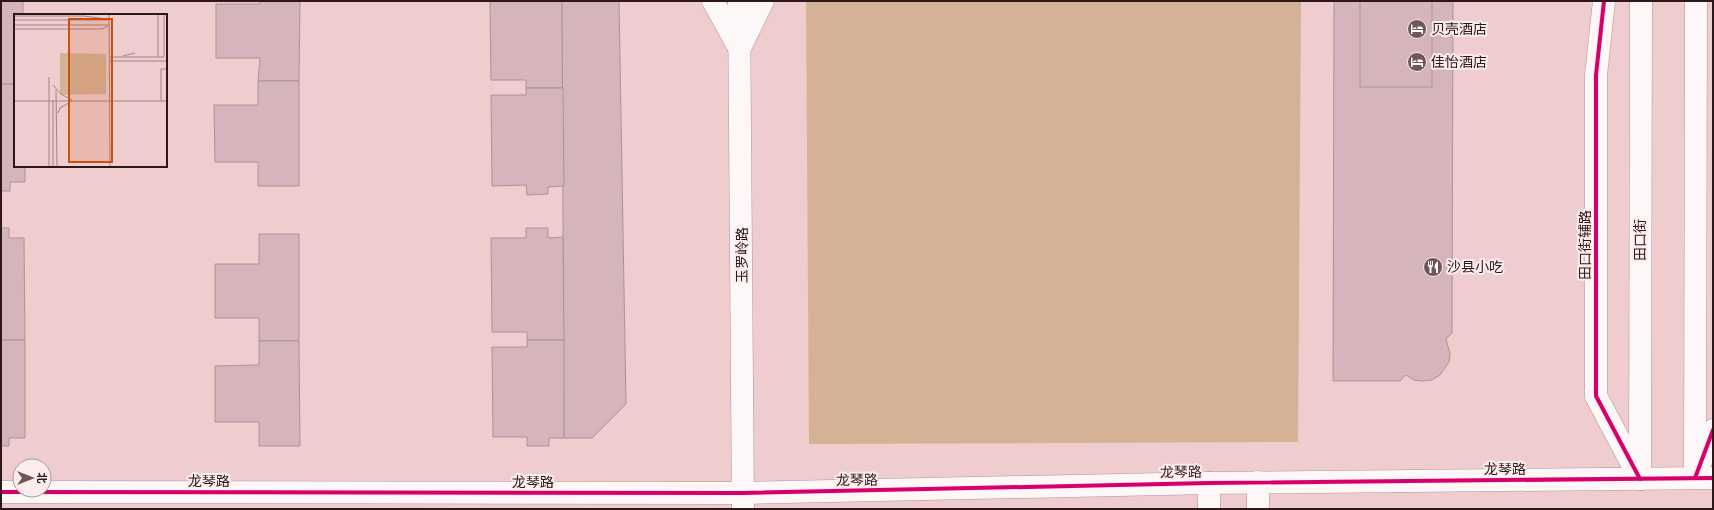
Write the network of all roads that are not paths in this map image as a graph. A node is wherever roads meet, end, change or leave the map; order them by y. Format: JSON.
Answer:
{"nodes":[{"id":1,"x":713,"y":1,"type":"edge"},
{"id":2,"x":740,"y":1,"type":"edge"},
{"id":3,"x":763,"y":1,"type":"edge"},
{"id":4,"x":1604,"y":1,"type":"edge"},
{"id":5,"x":1641,"y":1,"type":"edge"},
{"id":6,"x":1696,"y":1,"type":"edge"},
{"id":7,"x":740,"y":49,"type":"junction"},
{"id":8,"x":1713,"y":430,"type":"edge"},
{"id":9,"x":1704,"y":478,"type":"edge"},
{"id":10,"x":1640,"y":479,"type":"junction"},
{"id":11,"x":1258,"y":482,"type":"junction"},
{"id":12,"x":1209,"y":483,"type":"junction"},
{"id":13,"x":1,"y":492,"type":"edge"},
{"id":14,"x":743,"y":501,"type":"edge"},
{"id":15,"x":1209,"y":509,"type":"edge"},
{"id":16,"x":1258,"y":509,"type":"edge"}],
"edges":[{"from":1,"to":7,"type":"street"},
{"from":2,"to":7,"type":"street","name":"玉罗岭路"},
{"from":3,"to":7,"type":"street"},
{"from":4,"to":10,"type":"street","name":"田口街辅路"},
{"from":5,"to":10,"type":"street","name":"田口街"},
{"from":6,"to":9,"type":"street"},
{"from":7,"to":14,"type":"street","name":"玉罗岭路"},
{"from":8,"to":9,"type":"street"},
{"from":9,"to":10,"type":"street","name":"龙琴路"},
{"from":10,"to":11,"type":"street","name":"龙琴路"},
{"from":11,"to":12,"type":"street","name":"龙琴路"},
{"from":11,"to":16,"type":"street"},
{"from":12,"to":14,"type":"street","name":"龙琴路"},
{"from":12,"to":15,"type":"street"},
{"from":13,"to":14,"type":"street","name":"龙琴路"}]}
